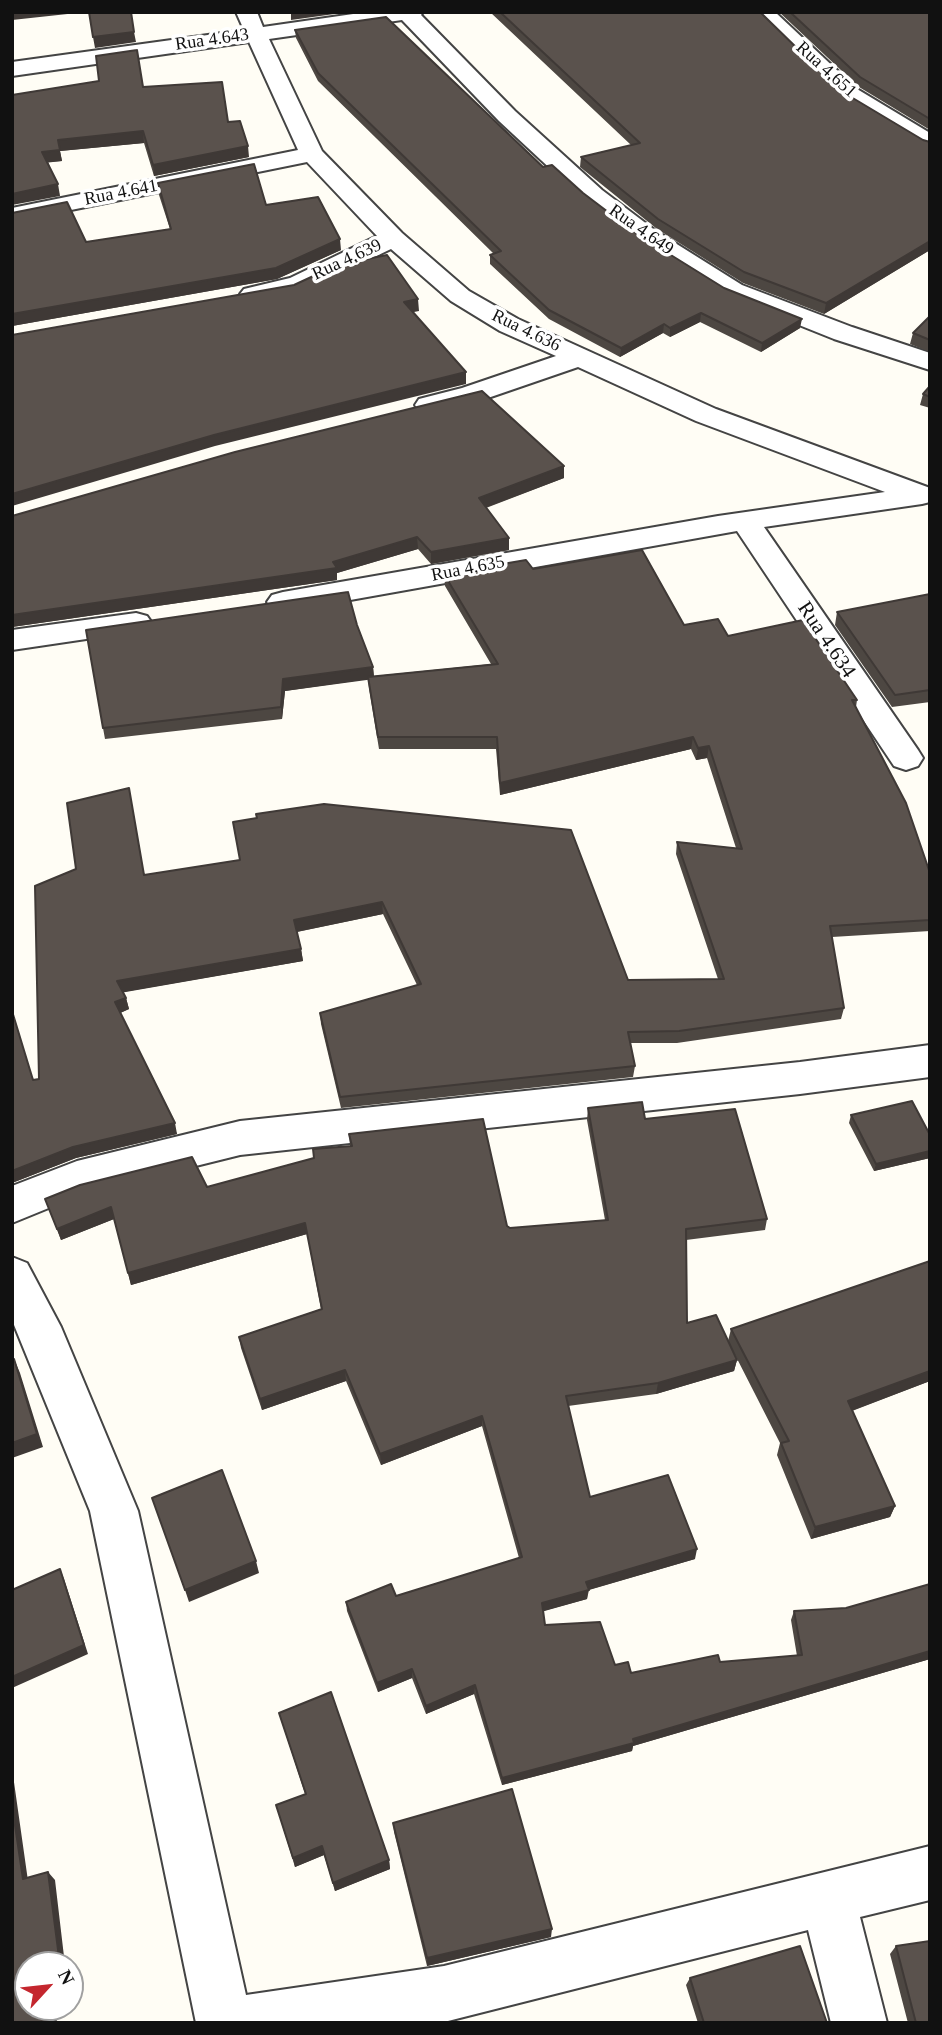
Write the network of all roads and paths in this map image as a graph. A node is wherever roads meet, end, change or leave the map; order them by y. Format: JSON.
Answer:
{"nodes":[{"id":1,"x":413,"y":12,"type":"edge"},
{"id":2,"x":763,"y":12,"type":"edge"},
{"id":3,"x":407,"y":13,"type":"edge"},
{"id":4,"x":251,"y":23,"type":"edge"},
{"id":5,"x":12,"y":69,"type":"edge"},
{"id":6,"x":930,"y":143,"type":"edge"},
{"id":7,"x":312,"y":154,"type":"junction"},
{"id":8,"x":12,"y":215,"type":"edge"},
{"id":9,"x":393,"y":238,"type":"junction"},
{"id":10,"x":231,"y":298,"type":"edge"},
{"id":11,"x":580,"y":356,"type":"junction"},
{"id":12,"x":930,"y":362,"type":"edge"},
{"id":13,"x":407,"y":410,"type":"edge"},
{"id":14,"x":926,"y":496,"type":"edge"},
{"id":15,"x":745,"y":521,"type":"junction"},
{"id":16,"x":251,"y":606,"type":"edge"},
{"id":17,"x":170,"y":618,"type":"edge"},
{"id":18,"x":12,"y":640,"type":"edge"},
{"id":19,"x":906,"y":758,"type":"dead end"},
{"id":20,"x":930,"y":1061,"type":"edge"},
{"id":21,"x":12,"y":1205,"type":"edge"},
{"id":22,"x":12,"y":1276,"type":"edge"},
{"id":23,"x":930,"y":1873,"type":"edge"},
{"id":24,"x":828,"y":1900,"type":"junction"},
{"id":25,"x":223,"y":2023,"type":"edge"},
{"id":26,"x":244,"y":2023,"type":"edge"},
{"id":27,"x":859,"y":2023,"type":"edge"}],
"edges":[{"from":1,"to":3,"type":"street","name":"Rua 4.643"},
{"from":2,"to":6,"type":"street","name":"Rua 4.651"},
{"from":3,"to":4,"type":"street","name":"Rua 4.643"},
{"from":3,"to":12,"type":"street","name":"Rua 4.649"},
{"from":4,"to":5,"type":"street","name":"Rua 4.643"},
{"from":4,"to":7,"type":"street","name":"Rua 4.636"},
{"from":7,"to":8,"type":"street","name":"Rua 4.641"},
{"from":7,"to":9,"type":"street","name":"Rua 4.636"},
{"from":9,"to":10,"type":"street","name":"Rua 4.639"},
{"from":9,"to":11,"type":"street","name":"Rua 4.636"},
{"from":11,"to":13,"type":"street"},
{"from":11,"to":14,"type":"street","name":"Rua 4.636"},
{"from":14,"to":15,"type":"street","name":"Rua 4.635"},
{"from":15,"to":16,"type":"street","name":"Rua 4.635"},
{"from":15,"to":19,"type":"street","name":"Rua 4.634"},
{"from":17,"to":18,"type":"street"},
{"from":20,"to":21,"type":"street"},
{"from":22,"to":25,"type":"street"},
{"from":23,"to":24,"type":"street"},
{"from":24,"to":26,"type":"street"},
{"from":24,"to":27,"type":"street"}]}
